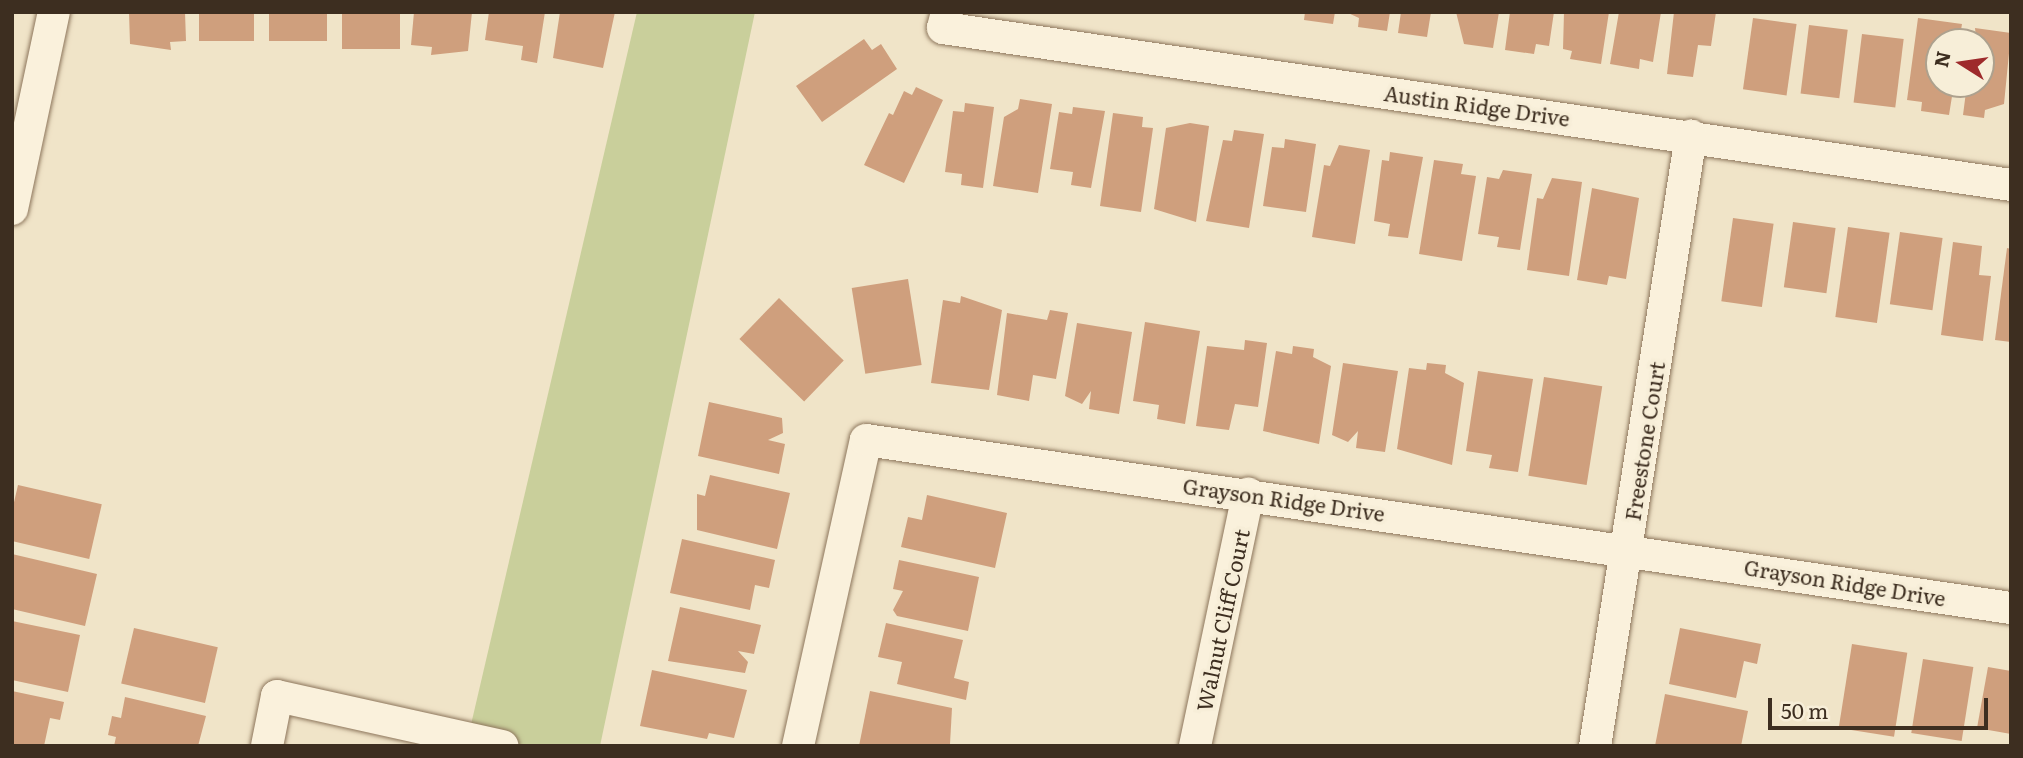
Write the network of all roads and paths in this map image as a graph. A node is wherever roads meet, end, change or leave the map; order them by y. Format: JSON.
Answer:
{"nodes":[{"id":1,"x":54,"y":12,"type":"edge"},
{"id":2,"x":945,"y":20,"type":"edge"},
{"id":3,"x":1691,"y":136,"type":"junction"},
{"id":4,"x":2011,"y":185,"type":"edge"},
{"id":5,"x":12,"y":209,"type":"edge"},
{"id":6,"x":1248,"y":494,"type":"junction"},
{"id":7,"x":1628,"y":549,"type":"junction"},
{"id":8,"x":2011,"y":608,"type":"edge"},
{"id":9,"x":267,"y":746,"type":"edge"},
{"id":10,"x":503,"y":746,"type":"edge"},
{"id":11,"x":797,"y":746,"type":"edge"},
{"id":12,"x":1195,"y":746,"type":"edge"},
{"id":13,"x":1595,"y":746,"type":"edge"}],
"edges":[{"from":1,"to":5,"type":"street"},
{"from":2,"to":3,"type":"street","name":"Austin Ridge Drive"},
{"from":3,"to":4,"type":"street","name":"Austin Ridge Drive"},
{"from":3,"to":7,"type":"street","name":"Freestone Court"},
{"from":6,"to":7,"type":"street","name":"Grayson Ridge Drive"},
{"from":6,"to":11,"type":"street","name":"Grayson Ridge Drive"},
{"from":6,"to":12,"type":"street","name":"Walnut Cliff Court"},
{"from":7,"to":8,"type":"street","name":"Grayson Ridge Drive"},
{"from":7,"to":13,"type":"street","name":"Freestone Court"},
{"from":9,"to":10,"type":"street"}]}
